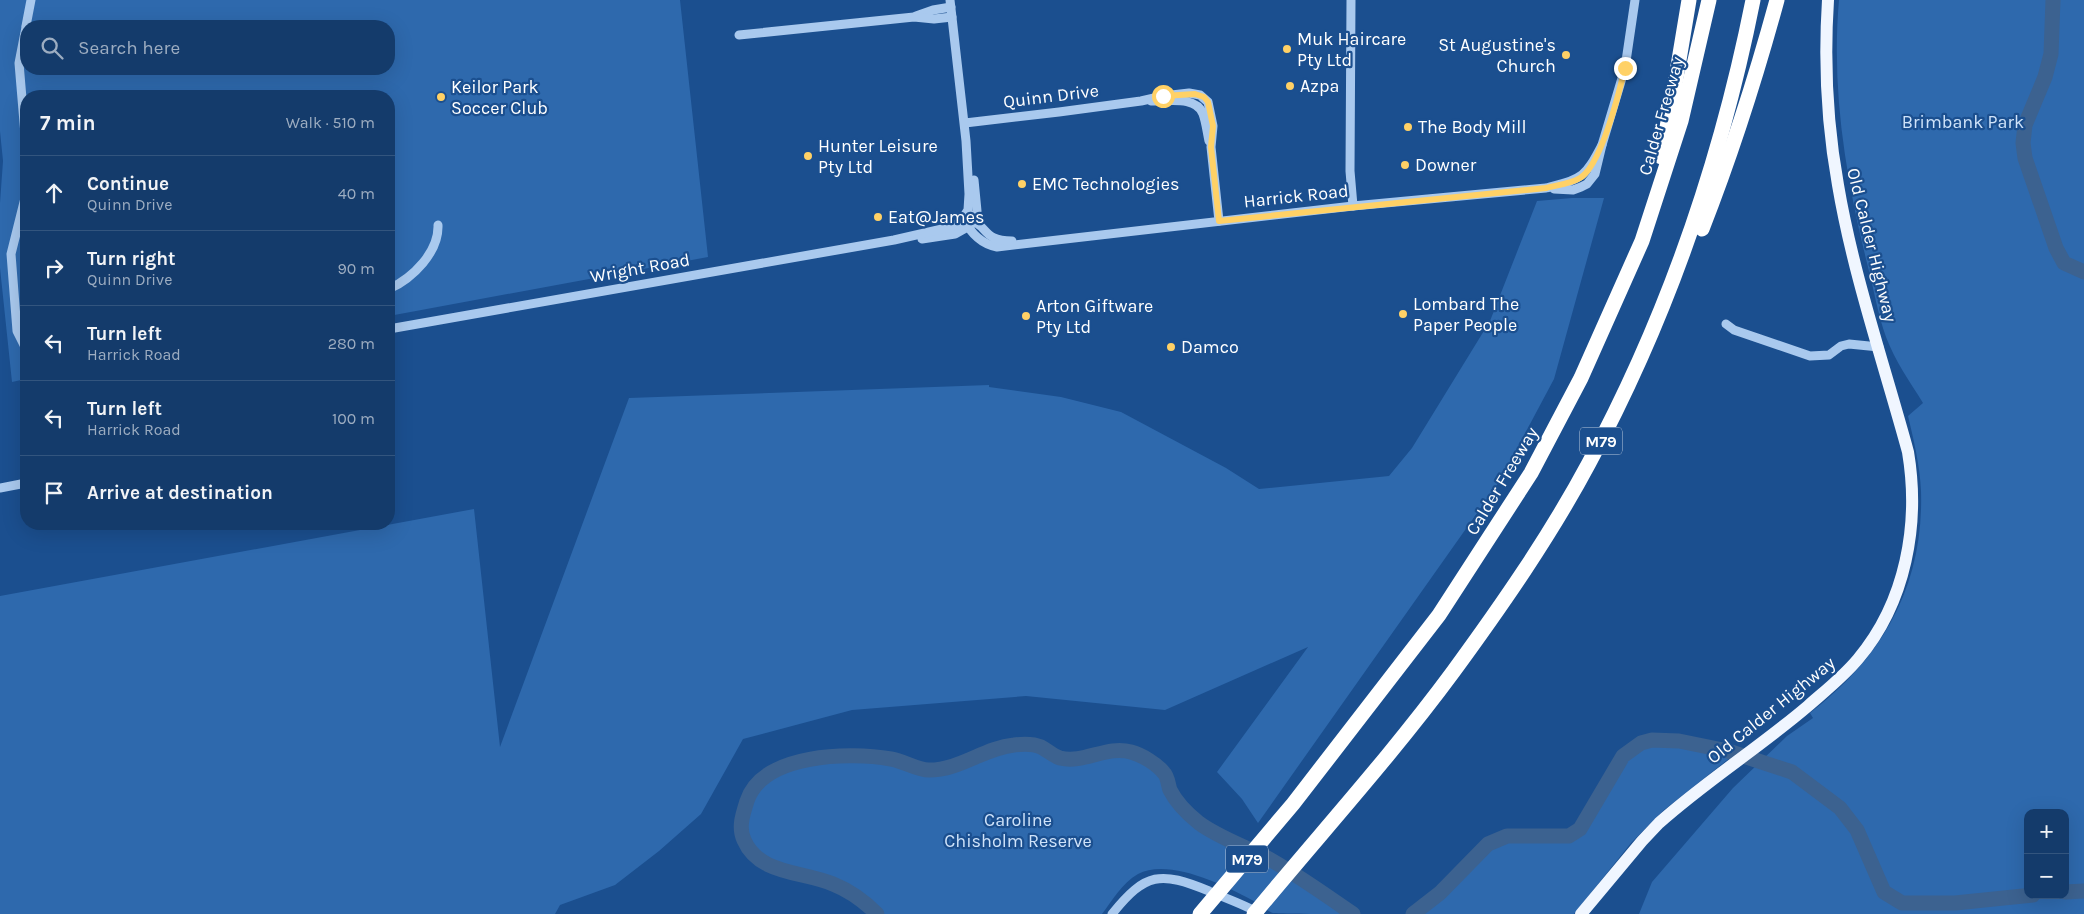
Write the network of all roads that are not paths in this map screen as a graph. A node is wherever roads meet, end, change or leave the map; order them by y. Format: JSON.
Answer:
{"nodes":[{"id":1,"x":31,"y":0,"type":"edge"},
{"id":2,"x":1351,"y":0,"type":"edge"},
{"id":3,"x":1635,"y":0,"type":"edge"},
{"id":4,"x":1689,"y":0,"type":"edge"},
{"id":5,"x":1709,"y":0,"type":"edge"},
{"id":6,"x":1753,"y":0,"type":"edge"},
{"id":7,"x":1776,"y":0,"type":"edge"},
{"id":8,"x":1828,"y":0,"type":"edge"},
{"id":9,"x":951,"y":8,"type":"edge"},
{"id":10,"x":27,"y":20,"type":"edge"},
{"id":11,"x":739,"y":35,"type":"dead end"},
{"id":12,"x":20,"y":58,"type":"edge"},
{"id":13,"x":20,"y":75,"type":"edge"},
{"id":14,"x":20,"y":75,"type":"edge"},
{"id":15,"x":21,"y":90,"type":"edge"},
{"id":16,"x":965,"y":123,"type":"junction"},
{"id":17,"x":966,"y":141,"type":"junction"},
{"id":18,"x":1353,"y":206,"type":"junction"},
{"id":19,"x":20,"y":218,"type":"edge"},
{"id":20,"x":963,"y":218,"type":"junction"},
{"id":21,"x":1219,"y":221,"type":"junction"},
{"id":22,"x":438,"y":225,"type":"dead end"},
{"id":23,"x":971,"y":225,"type":"junction"},
{"id":24,"x":894,"y":240,"type":"junction"},
{"id":25,"x":1642,"y":241,"type":"junction"},
{"id":26,"x":395,"y":285,"type":"edge"},
{"id":27,"x":1726,"y":324,"type":"dead end"},
{"id":28,"x":395,"y":329,"type":"edge"},
{"id":29,"x":20,"y":337,"type":"edge"},
{"id":30,"x":1879,"y":347,"type":"junction"},
{"id":31,"x":1588,"y":465,"type":"junction"},
{"id":32,"x":20,"y":484,"type":"edge"},
{"id":33,"x":0,"y":488,"type":"edge"},
{"id":34,"x":1112,"y":914,"type":"edge"},
{"id":35,"x":1200,"y":914,"type":"edge"},
{"id":36,"x":1254,"y":914,"type":"edge"},
{"id":37,"x":1261,"y":914,"type":"edge"},
{"id":38,"x":1583,"y":914,"type":"edge"}],
"edges":[{"from":1,"to":10,"type":"street"},
{"from":2,"to":18,"type":"street"},
{"from":3,"to":18,"type":"street","name":"Harrick Road"},
{"from":4,"to":25,"type":"highway"},
{"from":5,"to":25,"type":"highway","name":"Calder Freeway","number":"M79"},
{"from":6,"to":31,"type":"highway","number":"M79"},
{"from":7,"to":31,"type":"highway"},
{"from":8,"to":30,"type":"main road","name":"Old Calder Highway"},
{"from":9,"to":11,"type":"street"},
{"from":9,"to":16,"type":"street"},
{"from":12,"to":13,"type":"street"},
{"from":14,"to":15,"type":"street"},
{"from":16,"to":17,"type":"street"},
{"from":16,"to":21,"type":"street","name":"Quinn Drive"},
{"from":17,"to":20,"type":"street"},
{"from":17,"to":23,"type":"street"},
{"from":18,"to":21,"type":"street","name":"Harrick Road"},
{"from":19,"to":29,"type":"street"},
{"from":20,"to":23,"type":"street","name":"Harrick Road"},
{"from":20,"to":24,"type":"street","name":"Wright Road"},
{"from":21,"to":23,"type":"street","name":"Harrick Road"},
{"from":22,"to":26,"type":"street"},
{"from":23,"to":24,"type":"street","name":"Wright Road"},
{"from":24,"to":28,"type":"street","name":"Wright Road"},
{"from":25,"to":35,"type":"highway","name":"Calder Freeway","number":"M79"},
{"from":27,"to":30,"type":"street","name":"Old Calder Highway"},
{"from":30,"to":38,"type":"main road","name":"Old Calder Highway"},
{"from":31,"to":36,"type":"highway","number":"M79"},
{"from":32,"to":33,"type":"street"},
{"from":34,"to":37,"type":"street"}]}
